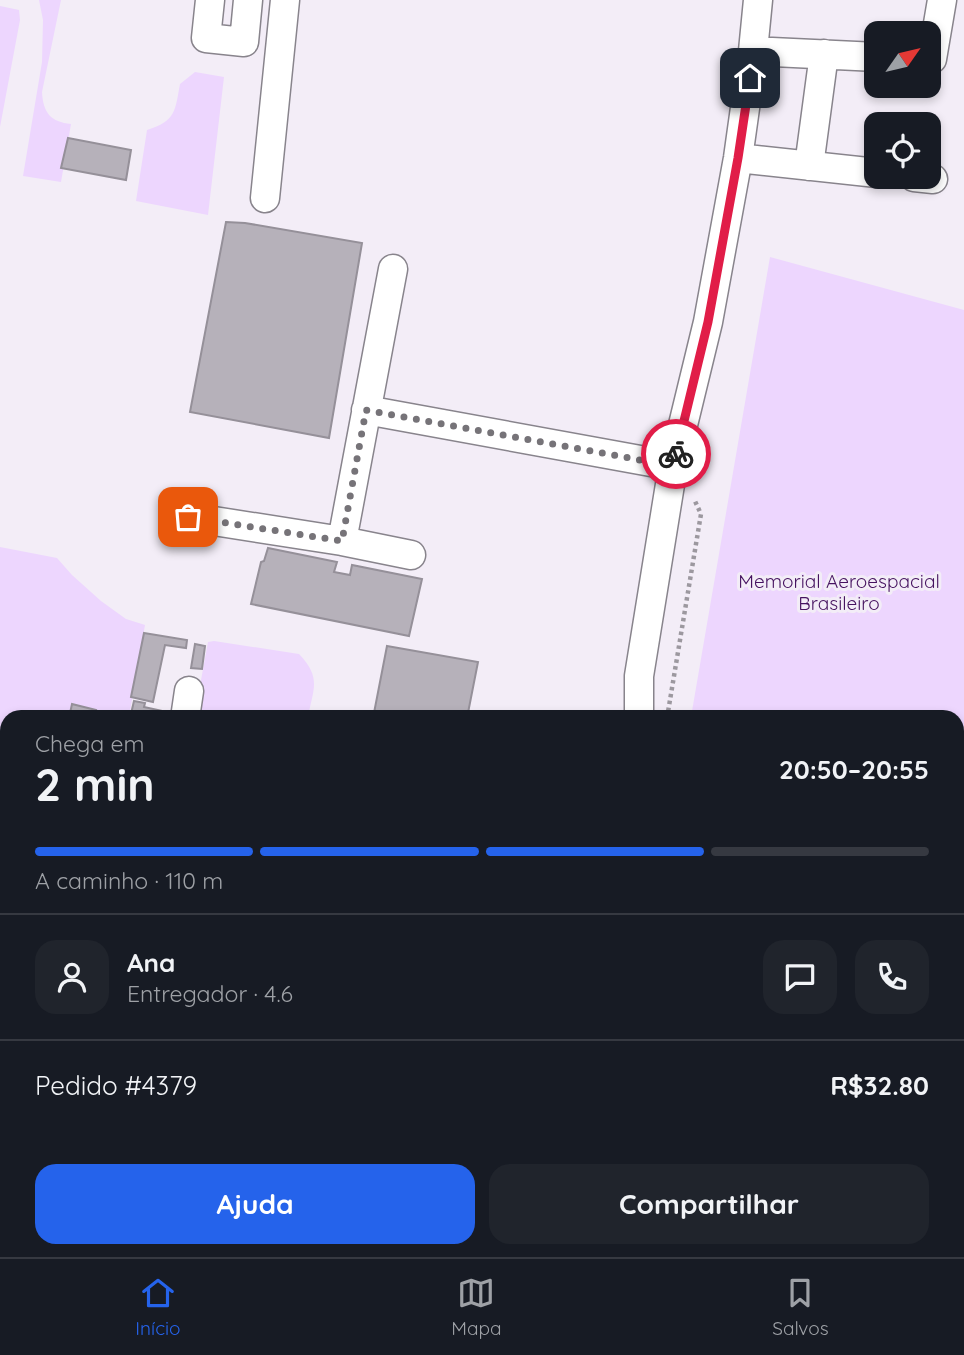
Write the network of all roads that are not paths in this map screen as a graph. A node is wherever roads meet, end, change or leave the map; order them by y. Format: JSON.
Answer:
{"nodes":[{"id":1,"x":210,"y":0,"type":"edge"},
{"id":2,"x":248,"y":0,"type":"edge"},
{"id":3,"x":285,"y":0,"type":"edge"},
{"id":4,"x":758,"y":0,"type":"edge"},
{"id":5,"x":942,"y":0,"type":"edge"},
{"id":6,"x":938,"y":21,"type":"edge"},
{"id":7,"x":753,"y":51,"type":"junction"},
{"id":8,"x":824,"y":54,"type":"junction"},
{"id":9,"x":864,"y":56,"type":"edge"},
{"id":10,"x":738,"y":158,"type":"junction"},
{"id":11,"x":809,"y":166,"type":"junction"},
{"id":12,"x":864,"y":172,"type":"edge"},
{"id":13,"x":265,"y":198,"type":"dead end"},
{"id":14,"x":393,"y":270,"type":"dead end"},
{"id":15,"x":366,"y":410,"type":"junction"},
{"id":16,"x":673,"y":466,"type":"junction"},
{"id":17,"x":188,"y":517,"type":"dead end"},
{"id":18,"x":342,"y":541,"type":"junction"},
{"id":19,"x":411,"y":555,"type":"dead end"},
{"id":20,"x":639,"y":710,"type":"edge"}],
"edges":[{"from":1,"to":2,"type":"street"},
{"from":3,"to":13,"type":"street"},
{"from":4,"to":7,"type":"street"},
{"from":5,"to":6,"type":"street"},
{"from":7,"to":8,"type":"street"},
{"from":7,"to":10,"type":"street"},
{"from":8,"to":9,"type":"street"},
{"from":8,"to":11,"type":"street"},
{"from":10,"to":11,"type":"street"},
{"from":10,"to":16,"type":"street"},
{"from":11,"to":12,"type":"street"},
{"from":14,"to":15,"type":"street"},
{"from":15,"to":16,"type":"street"},
{"from":15,"to":18,"type":"street"},
{"from":16,"to":20,"type":"street"},
{"from":17,"to":18,"type":"street"},
{"from":18,"to":19,"type":"street"}]}
